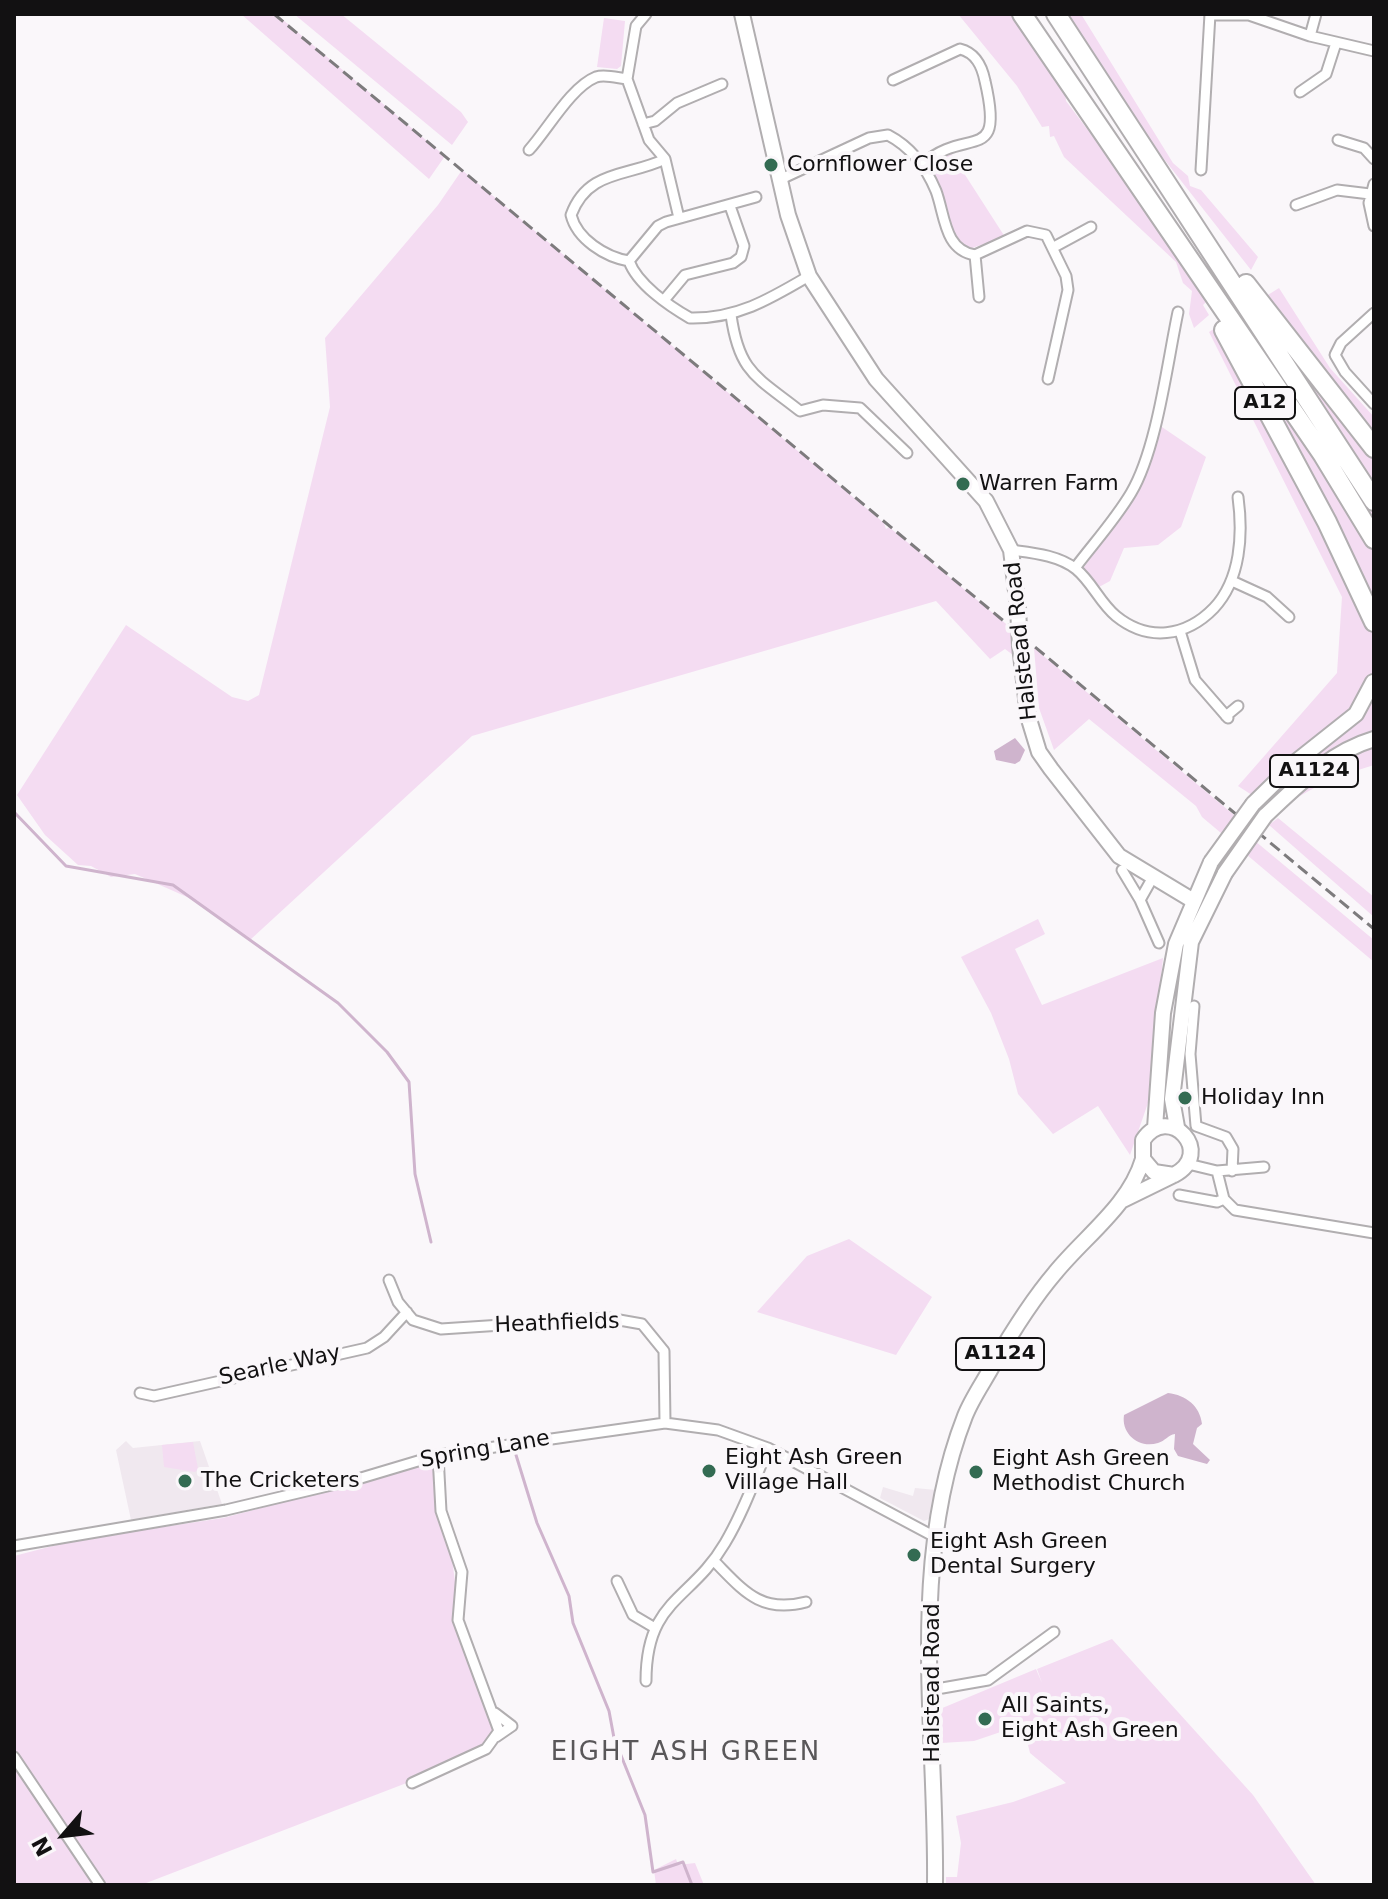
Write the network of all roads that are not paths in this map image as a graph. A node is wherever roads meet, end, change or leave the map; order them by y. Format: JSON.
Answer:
{"nodes":[{"id":1,"x":646,"y":14,"type":"edge"},
{"id":2,"x":742,"y":14,"type":"edge"},
{"id":3,"x":1022,"y":14,"type":"edge"},
{"id":4,"x":1056,"y":14,"type":"edge"},
{"id":5,"x":1316,"y":14,"type":"edge"},
{"id":6,"x":1210,"y":15,"type":"edge"},
{"id":7,"x":1310,"y":36,"type":"junction"},
{"id":8,"x":1336,"y":43,"type":"junction"},
{"id":9,"x":1374,"y":51,"type":"edge"},
{"id":10,"x":627,"y":79,"type":"junction"},
{"id":11,"x":893,"y":80,"type":"dead end"},
{"id":12,"x":722,"y":84,"type":"dead end"},
{"id":13,"x":1300,"y":92,"type":"dead end"},
{"id":14,"x":643,"y":124,"type":"junction"},
{"id":15,"x":1338,"y":140,"type":"dead end"},
{"id":16,"x":529,"y":150,"type":"dead end"},
{"id":17,"x":665,"y":159,"type":"junction"},
{"id":18,"x":1374,"y":159,"type":"edge"},
{"id":19,"x":923,"y":164,"type":"junction"},
{"id":20,"x":1201,"y":170,"type":"dead end"},
{"id":21,"x":781,"y":179,"type":"junction"},
{"id":22,"x":1372,"y":189,"type":"edge"},
{"id":23,"x":756,"y":197,"type":"dead end"},
{"id":24,"x":1296,"y":205,"type":"dead end"},
{"id":25,"x":730,"y":206,"type":"junction"},
{"id":26,"x":679,"y":218,"type":"junction"},
{"id":27,"x":1167,"y":226,"type":"junction"},
{"id":28,"x":1374,"y":226,"type":"edge"},
{"id":29,"x":1091,"y":227,"type":"dead end"},
{"id":30,"x":1200,"y":231,"type":"junction"},
{"id":31,"x":1054,"y":247,"type":"junction"},
{"id":32,"x":975,"y":255,"type":"junction"},
{"id":33,"x":629,"y":261,"type":"junction"},
{"id":34,"x":809,"y":276,"type":"junction"},
{"id":35,"x":979,"y":297,"type":"dead end"},
{"id":36,"x":665,"y":299,"type":"junction"},
{"id":37,"x":1178,"y":312,"type":"dead end"},
{"id":38,"x":1374,"y":313,"type":"edge"},
{"id":39,"x":731,"y":315,"type":"junction"},
{"id":40,"x":1048,"y":379,"type":"dead end"},
{"id":41,"x":1374,"y":404,"type":"edge"},
{"id":42,"x":1374,"y":448,"type":"edge"},
{"id":43,"x":907,"y":453,"type":"dead end"},
{"id":44,"x":1238,"y":497,"type":"dead end"},
{"id":45,"x":1374,"y":501,"type":"edge"},
{"id":46,"x":1374,"y":539,"type":"edge"},
{"id":47,"x":1011,"y":550,"type":"junction"},
{"id":48,"x":1075,"y":568,"type":"junction"},
{"id":49,"x":1232,"y":581,"type":"junction"},
{"id":50,"x":1289,"y":617,"type":"dead end"},
{"id":51,"x":1374,"y":622,"type":"edge"},
{"id":52,"x":1180,"y":631,"type":"junction"},
{"id":53,"x":1374,"y":679,"type":"edge"},
{"id":54,"x":1374,"y":688,"type":"edge"},
{"id":55,"x":1238,"y":706,"type":"dead end"},
{"id":56,"x":1374,"y":739,"type":"edge"},
{"id":57,"x":1122,"y":870,"type":"dead end"},
{"id":58,"x":1153,"y":877,"type":"junction"},
{"id":59,"x":1140,"y":900,"type":"junction"},
{"id":60,"x":1192,"y":900,"type":"junction"},
{"id":61,"x":1159,"y":943,"type":"dead end"},
{"id":62,"x":1194,"y":1006,"type":"dead end"},
{"id":63,"x":1177,"y":1127,"type":"junction"},
{"id":64,"x":1155,"y":1128,"type":"junction"},
{"id":65,"x":1143,"y":1159,"type":"junction"},
{"id":66,"x":1188,"y":1164,"type":"junction"},
{"id":67,"x":1264,"y":1167,"type":"dead end"},
{"id":68,"x":1217,"y":1171,"type":"junction"},
{"id":69,"x":1232,"y":1171,"type":"junction"},
{"id":70,"x":1174,"y":1175,"type":"junction"},
{"id":71,"x":1179,"y":1195,"type":"dead end"},
{"id":72,"x":1224,"y":1199,"type":"junction"},
{"id":73,"x":1122,"y":1201,"type":"junction"},
{"id":74,"x":1374,"y":1233,"type":"edge"},
{"id":75,"x":389,"y":1280,"type":"dead end"},
{"id":76,"x":407,"y":1312,"type":"junction"},
{"id":77,"x":140,"y":1393,"type":"dead end"},
{"id":78,"x":665,"y":1423,"type":"junction"},
{"id":79,"x":768,"y":1448,"type":"junction"},
{"id":80,"x":438,"y":1455,"type":"junction"},
{"id":81,"x":937,"y":1538,"type":"junction"},
{"id":82,"x":14,"y":1546,"type":"edge"},
{"id":83,"x":714,"y":1561,"type":"junction"},
{"id":84,"x":617,"y":1581,"type":"dead end"},
{"id":85,"x":806,"y":1602,"type":"dead end"},
{"id":86,"x":655,"y":1628,"type":"junction"},
{"id":87,"x":1054,"y":1632,"type":"dead end"},
{"id":88,"x":646,"y":1681,"type":"dead end"},
{"id":89,"x":931,"y":1690,"type":"junction"},
{"id":90,"x":14,"y":1757,"type":"edge"},
{"id":91,"x":412,"y":1783,"type":"dead end"},
{"id":92,"x":100,"y":1885,"type":"edge"},
{"id":93,"x":935,"y":1885,"type":"edge"}],
"edges":[{"from":1,"to":10,"type":"street"},
{"from":2,"to":21,"type":"main road","name":"Halstead Road"},
{"from":3,"to":27,"type":"highway","number":"A12"},
{"from":4,"to":30,"type":"highway","number":"A12"},
{"from":5,"to":7,"type":"street"},
{"from":6,"to":7,"type":"street"},
{"from":6,"to":20,"type":"street"},
{"from":7,"to":8,"type":"street"},
{"from":8,"to":9,"type":"street"},
{"from":8,"to":13,"type":"street"},
{"from":10,"to":14,"type":"street"},
{"from":10,"to":16,"type":"street"},
{"from":11,"to":19,"type":"street"},
{"from":12,"to":14,"type":"street"},
{"from":14,"to":17,"type":"street"},
{"from":15,"to":18,"type":"street"},
{"from":17,"to":26,"type":"street"},
{"from":17,"to":33,"type":"street"},
{"from":19,"to":21,"type":"street"},
{"from":19,"to":32,"type":"street"},
{"from":21,"to":34,"type":"main road","name":"Halstead Road"},
{"from":22,"to":24,"type":"street"},
{"from":22,"to":28,"type":"street"},
{"from":23,"to":25,"type":"street"},
{"from":25,"to":26,"type":"street"},
{"from":25,"to":36,"type":"street"},
{"from":26,"to":33,"type":"street"},
{"from":27,"to":46,"type":"highway","number":"A12"},
{"from":27,"to":51,"type":"highway","number":"A12"},
{"from":29,"to":31,"type":"street"},
{"from":30,"to":42,"type":"highway","number":"A12"},
{"from":30,"to":45,"type":"highway","number":"A12"},
{"from":31,"to":32,"type":"street"},
{"from":31,"to":40,"type":"street"},
{"from":32,"to":35,"type":"street"},
{"from":33,"to":36,"type":"street"},
{"from":34,"to":39,"type":"street"},
{"from":34,"to":47,"type":"main road","name":"Halstead Road"},
{"from":36,"to":39,"type":"street"},
{"from":37,"to":48,"type":"street"},
{"from":38,"to":41,"type":"street"},
{"from":39,"to":43,"type":"street"},
{"from":44,"to":49,"type":"street"},
{"from":47,"to":48,"type":"street"},
{"from":47,"to":58,"type":"main road","name":"Halstead Road","bridge":true},
{"from":48,"to":52,"type":"street"},
{"from":49,"to":50,"type":"street"},
{"from":49,"to":52,"type":"street"},
{"from":52,"to":55,"type":"street"},
{"from":53,"to":54,"type":"main road"},
{"from":53,"to":60,"type":"main road","number":"A1124","bridge":true},
{"from":56,"to":63,"type":"main road","number":"A1124","bridge":true},
{"from":57,"to":59,"type":"street"},
{"from":58,"to":59,"type":"street"},
{"from":58,"to":60,"type":"main road","name":"Halstead Road"},
{"from":59,"to":61,"type":"street"},
{"from":60,"to":64,"type":"main road","number":"A1124"},
{"from":62,"to":69,"type":"street"},
{"from":63,"to":64,"type":"main road"},
{"from":63,"to":66,"type":"main road"},
{"from":64,"to":65,"type":"main road"},
{"from":65,"to":70,"type":"main road"},
{"from":65,"to":73,"type":"main road","name":"Halstead Road","number":"A1124"},
{"from":66,"to":68,"type":"street"},
{"from":66,"to":70,"type":"main road"},
{"from":67,"to":69,"type":"street"},
{"from":68,"to":69,"type":"street"},
{"from":68,"to":72,"type":"street"},
{"from":70,"to":73,"type":"main road","name":"Halstead Road","number":"A1124"},
{"from":71,"to":72,"type":"street"},
{"from":72,"to":74,"type":"street"},
{"from":73,"to":81,"type":"main road","name":"Halstead Road","number":"A1124"},
{"from":75,"to":76,"type":"street"},
{"from":76,"to":77,"type":"street","name":"Searle Way"},
{"from":76,"to":78,"type":"street","name":"Heathfields"},
{"from":78,"to":79,"type":"street","name":"Spring Lane"},
{"from":78,"to":80,"type":"street","name":"Spring Lane"},
{"from":79,"to":81,"type":"street","name":"Spring Lane"},
{"from":79,"to":83,"type":"street"},
{"from":80,"to":82,"type":"street","name":"Spring Lane"},
{"from":80,"to":91,"type":"street"},
{"from":81,"to":89,"type":"main road","name":"Halstead Road","number":"A1124"},
{"from":83,"to":85,"type":"street"},
{"from":83,"to":86,"type":"street"},
{"from":84,"to":86,"type":"street"},
{"from":86,"to":88,"type":"street"},
{"from":87,"to":89,"type":"street"},
{"from":89,"to":93,"type":"main road","name":"Halstead Road","number":"A1124"},
{"from":90,"to":92,"type":"street"}]}
